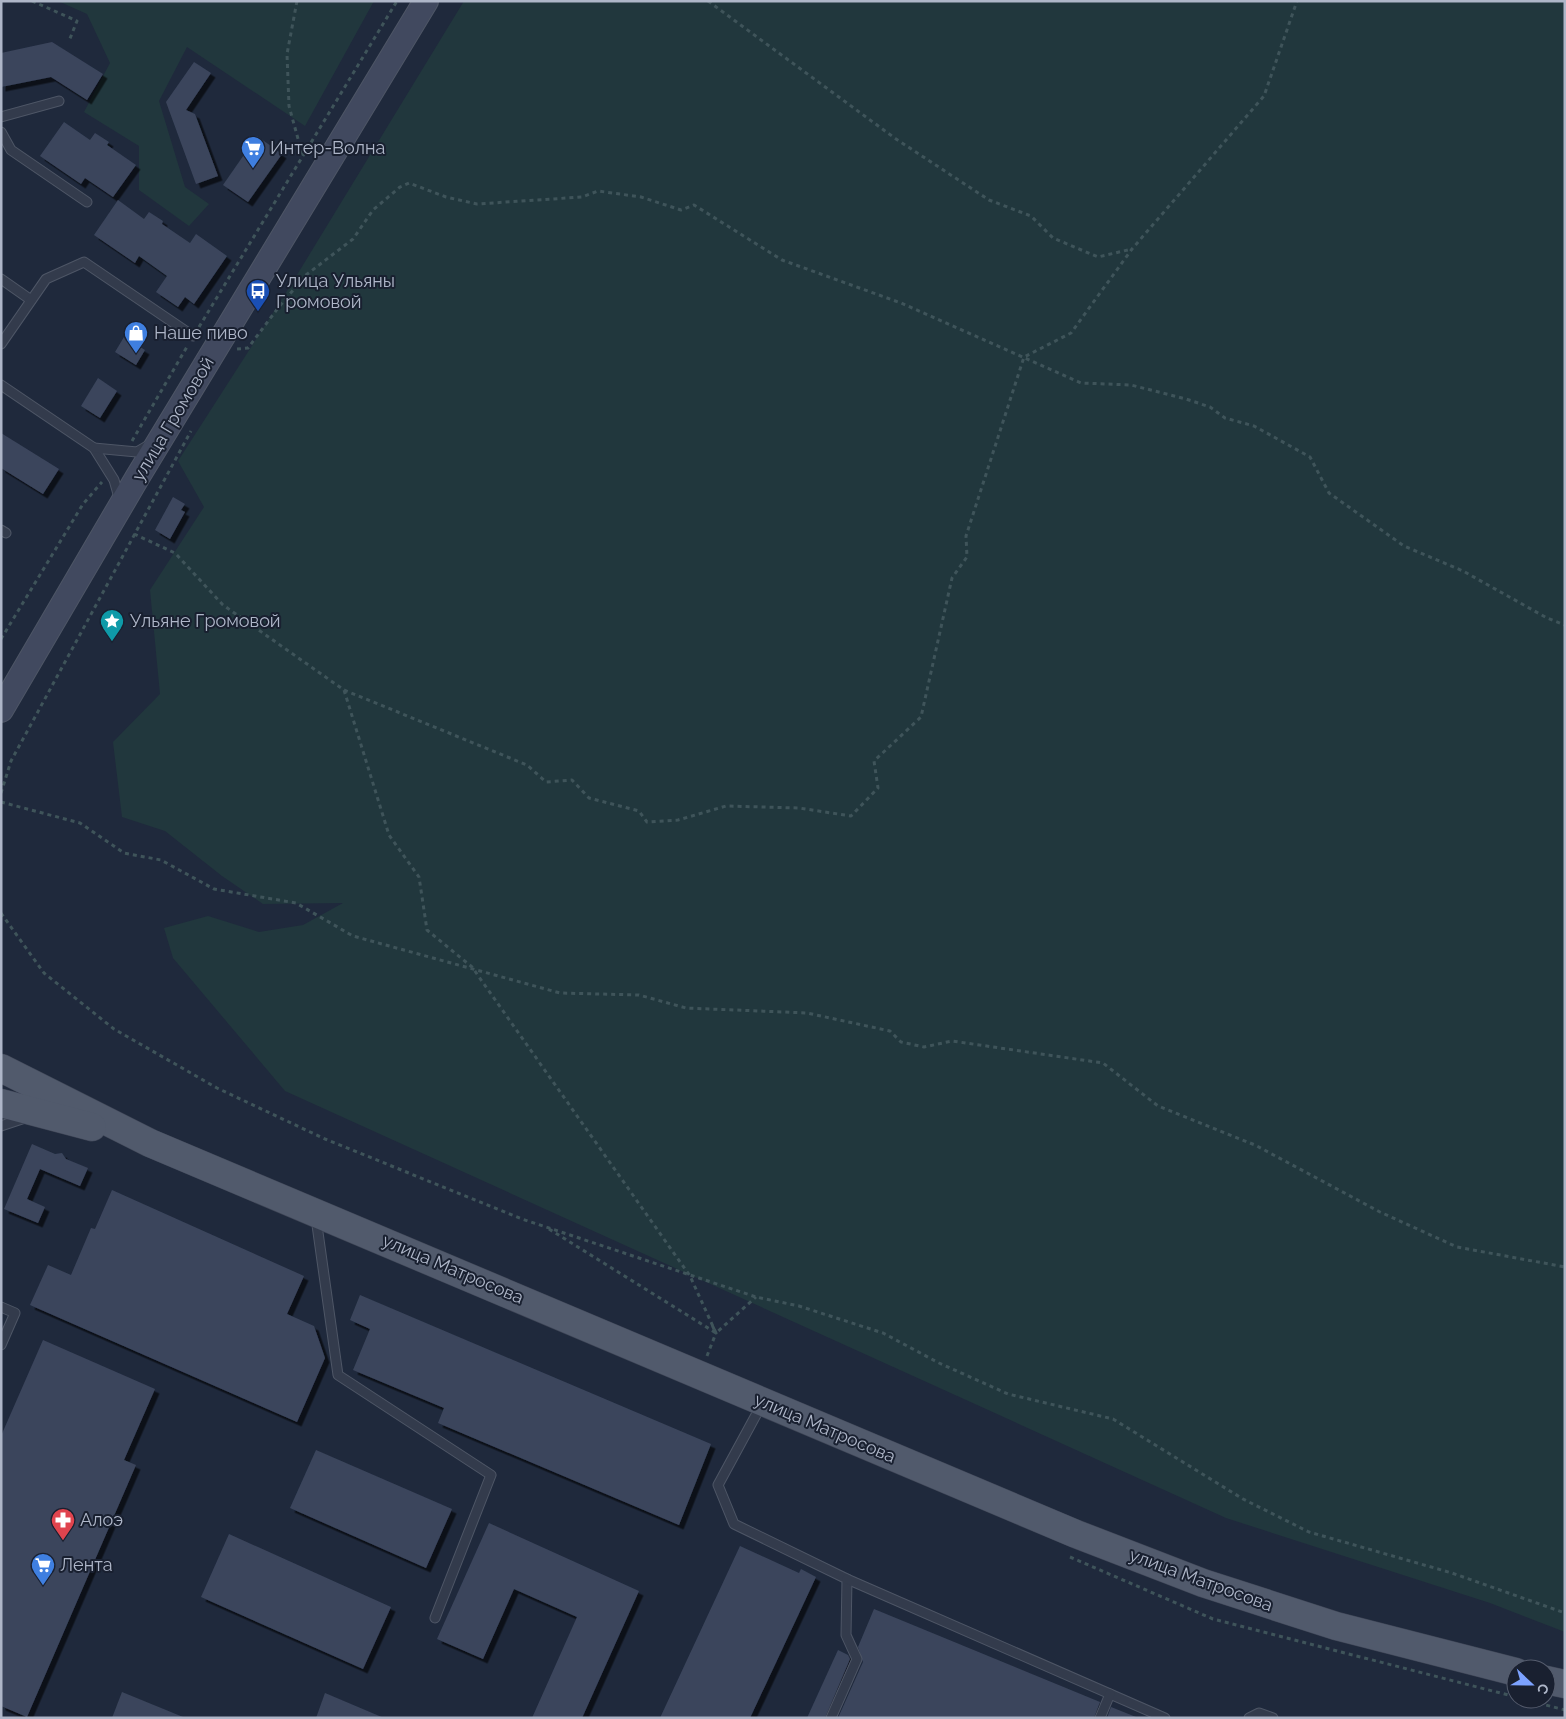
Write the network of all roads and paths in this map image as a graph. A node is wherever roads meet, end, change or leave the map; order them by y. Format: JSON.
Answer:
{"nodes":[{"id":1,"x":32,"y":1,"type":"edge"},
{"id":2,"x":297,"y":1,"type":"edge"},
{"id":3,"x":397,"y":1,"type":"edge"},
{"id":4,"x":426,"y":1,"type":"edge"},
{"id":5,"x":708,"y":1,"type":"edge"},
{"id":6,"x":1297,"y":1,"type":"edge"},
{"id":7,"x":41,"y":3,"type":"edge"},
{"id":8,"x":69,"y":41,"type":"dead end"},
{"id":9,"x":59,"y":101,"type":"dead end"},
{"id":10,"x":1,"y":117,"type":"edge"},
{"id":11,"x":1,"y":132,"type":"edge"},
{"id":12,"x":304,"y":157,"type":"junction"},
{"id":13,"x":87,"y":202,"type":"dead end"},
{"id":14,"x":1132,"y":249,"type":"junction"},
{"id":15,"x":1,"y":279,"type":"edge"},
{"id":16,"x":31,"y":300,"type":"junction"},
{"id":17,"x":193,"y":336,"type":"junction"},
{"id":18,"x":1,"y":344,"type":"edge"},
{"id":19,"x":236,"y":349,"type":"dead end"},
{"id":20,"x":1024,"y":357,"type":"junction"},
{"id":21,"x":1,"y":384,"type":"edge"},
{"id":22,"x":161,"y":439,"type":"junction"},
{"id":23,"x":94,"y":448,"type":"junction"},
{"id":24,"x":126,"y":451,"type":"junction"},
{"id":25,"x":110,"y":474,"type":"junction"},
{"id":26,"x":156,"y":496,"type":"dead end"},
{"id":27,"x":121,"y":506,"type":"junction"},
{"id":28,"x":134,"y":534,"type":"junction"},
{"id":29,"x":1565,"y":624,"type":"edge"},
{"id":30,"x":1,"y":639,"type":"edge"},
{"id":31,"x":344,"y":690,"type":"junction"},
{"id":32,"x":1,"y":710,"type":"edge"},
{"id":33,"x":1,"y":793,"type":"edge"},
{"id":34,"x":1,"y":802,"type":"edge"},
{"id":35,"x":1,"y":913,"type":"edge"},
{"id":36,"x":472,"y":968,"type":"junction"},
{"id":37,"x":1,"y":1068,"type":"edge"},
{"id":38,"x":1,"y":1103,"type":"edge"},
{"id":39,"x":39,"y":1112,"type":"junction"},
{"id":40,"x":1,"y":1126,"type":"edge"},
{"id":41,"x":150,"y":1142,"type":"junction"},
{"id":42,"x":314,"y":1210,"type":"junction"},
{"id":43,"x":544,"y":1226,"type":"junction"},
{"id":44,"x":1565,"y":1267,"type":"edge"},
{"id":45,"x":690,"y":1276,"type":"junction"},
{"id":46,"x":756,"y":1297,"type":"junction"},
{"id":47,"x":1,"y":1308,"type":"edge"},
{"id":48,"x":711,"y":1323,"type":"dead end"},
{"id":49,"x":716,"y":1333,"type":"junction"},
{"id":50,"x":1,"y":1345,"type":"edge"},
{"id":51,"x":764,"y":1402,"type":"junction"},
{"id":52,"x":846,"y":1579,"type":"junction"},
{"id":53,"x":1565,"y":1613,"type":"edge"},
{"id":54,"x":435,"y":1618,"type":"dead end"},
{"id":55,"x":1506,"y":1669,"type":"edge"},
{"id":56,"x":1110,"y":1694,"type":"junction"},
{"id":57,"x":831,"y":1718,"type":"edge"},
{"id":58,"x":1100,"y":1718,"type":"edge"},
{"id":59,"x":1165,"y":1718,"type":"edge"},
{"id":60,"x":1249,"y":1718,"type":"edge"},
{"id":61,"x":1273,"y":1718,"type":"edge"}],
"edges":[{"from":1,"to":7,"type":"path"},
{"from":2,"to":12,"type":"path"},
{"from":3,"to":12,"type":"path"},
{"from":4,"to":22,"type":"main road","name":"улица Громовой"},
{"from":5,"to":14,"type":"path"},
{"from":6,"to":14,"type":"path"},
{"from":7,"to":8,"type":"path"},
{"from":9,"to":10,"type":"lane"},
{"from":11,"to":13,"type":"lane"},
{"from":12,"to":17,"type":"path"},
{"from":14,"to":20,"type":"path"},
{"from":15,"to":16,"type":"lane"},
{"from":16,"to":17,"type":"lane"},
{"from":16,"to":18,"type":"lane"},
{"from":17,"to":24,"type":"path"},
{"from":19,"to":20,"type":"path"},
{"from":20,"to":29,"type":"path"},
{"from":20,"to":31,"type":"path"},
{"from":21,"to":23,"type":"lane"},
{"from":22,"to":24,"type":"lane"},
{"from":22,"to":27,"type":"main road","name":"улица Громовой"},
{"from":23,"to":24,"type":"lane"},
{"from":23,"to":25,"type":"lane"},
{"from":25,"to":27,"type":"lane"},
{"from":25,"to":30,"type":"path"},
{"from":26,"to":28,"type":"path"},
{"from":27,"to":32,"type":"main road","name":"улица Громовой"},
{"from":28,"to":31,"type":"path"},
{"from":28,"to":33,"type":"path"},
{"from":31,"to":36,"type":"path"},
{"from":34,"to":36,"type":"path"},
{"from":35,"to":43,"type":"path"},
{"from":36,"to":44,"type":"path"},
{"from":36,"to":45,"type":"path"},
{"from":37,"to":41,"type":"main road","name":"улица Матросова"},
{"from":38,"to":39,"type":"main road","name":"улица Матросова"},
{"from":39,"to":40,"type":"lane"},
{"from":39,"to":41,"type":"main road","name":"улица Матросова"},
{"from":41,"to":42,"type":"main road","name":"улица Матросова"},
{"from":42,"to":51,"type":"main road","name":"улица Матросова"},
{"from":42,"to":54,"type":"lane"},
{"from":43,"to":45,"type":"path"},
{"from":43,"to":49,"type":"path"},
{"from":45,"to":46,"type":"path"},
{"from":45,"to":49,"type":"path"},
{"from":46,"to":49,"type":"path"},
{"from":46,"to":53,"type":"path"},
{"from":47,"to":50,"type":"lane"},
{"from":48,"to":49,"type":"path"},
{"from":51,"to":52,"type":"lane"},
{"from":51,"to":55,"type":"main road","name":"улица Матросова"},
{"from":52,"to":56,"type":"lane"},
{"from":52,"to":57,"type":"lane"},
{"from":56,"to":58,"type":"lane"},
{"from":56,"to":59,"type":"lane"},
{"from":60,"to":61,"type":"lane"}]}
